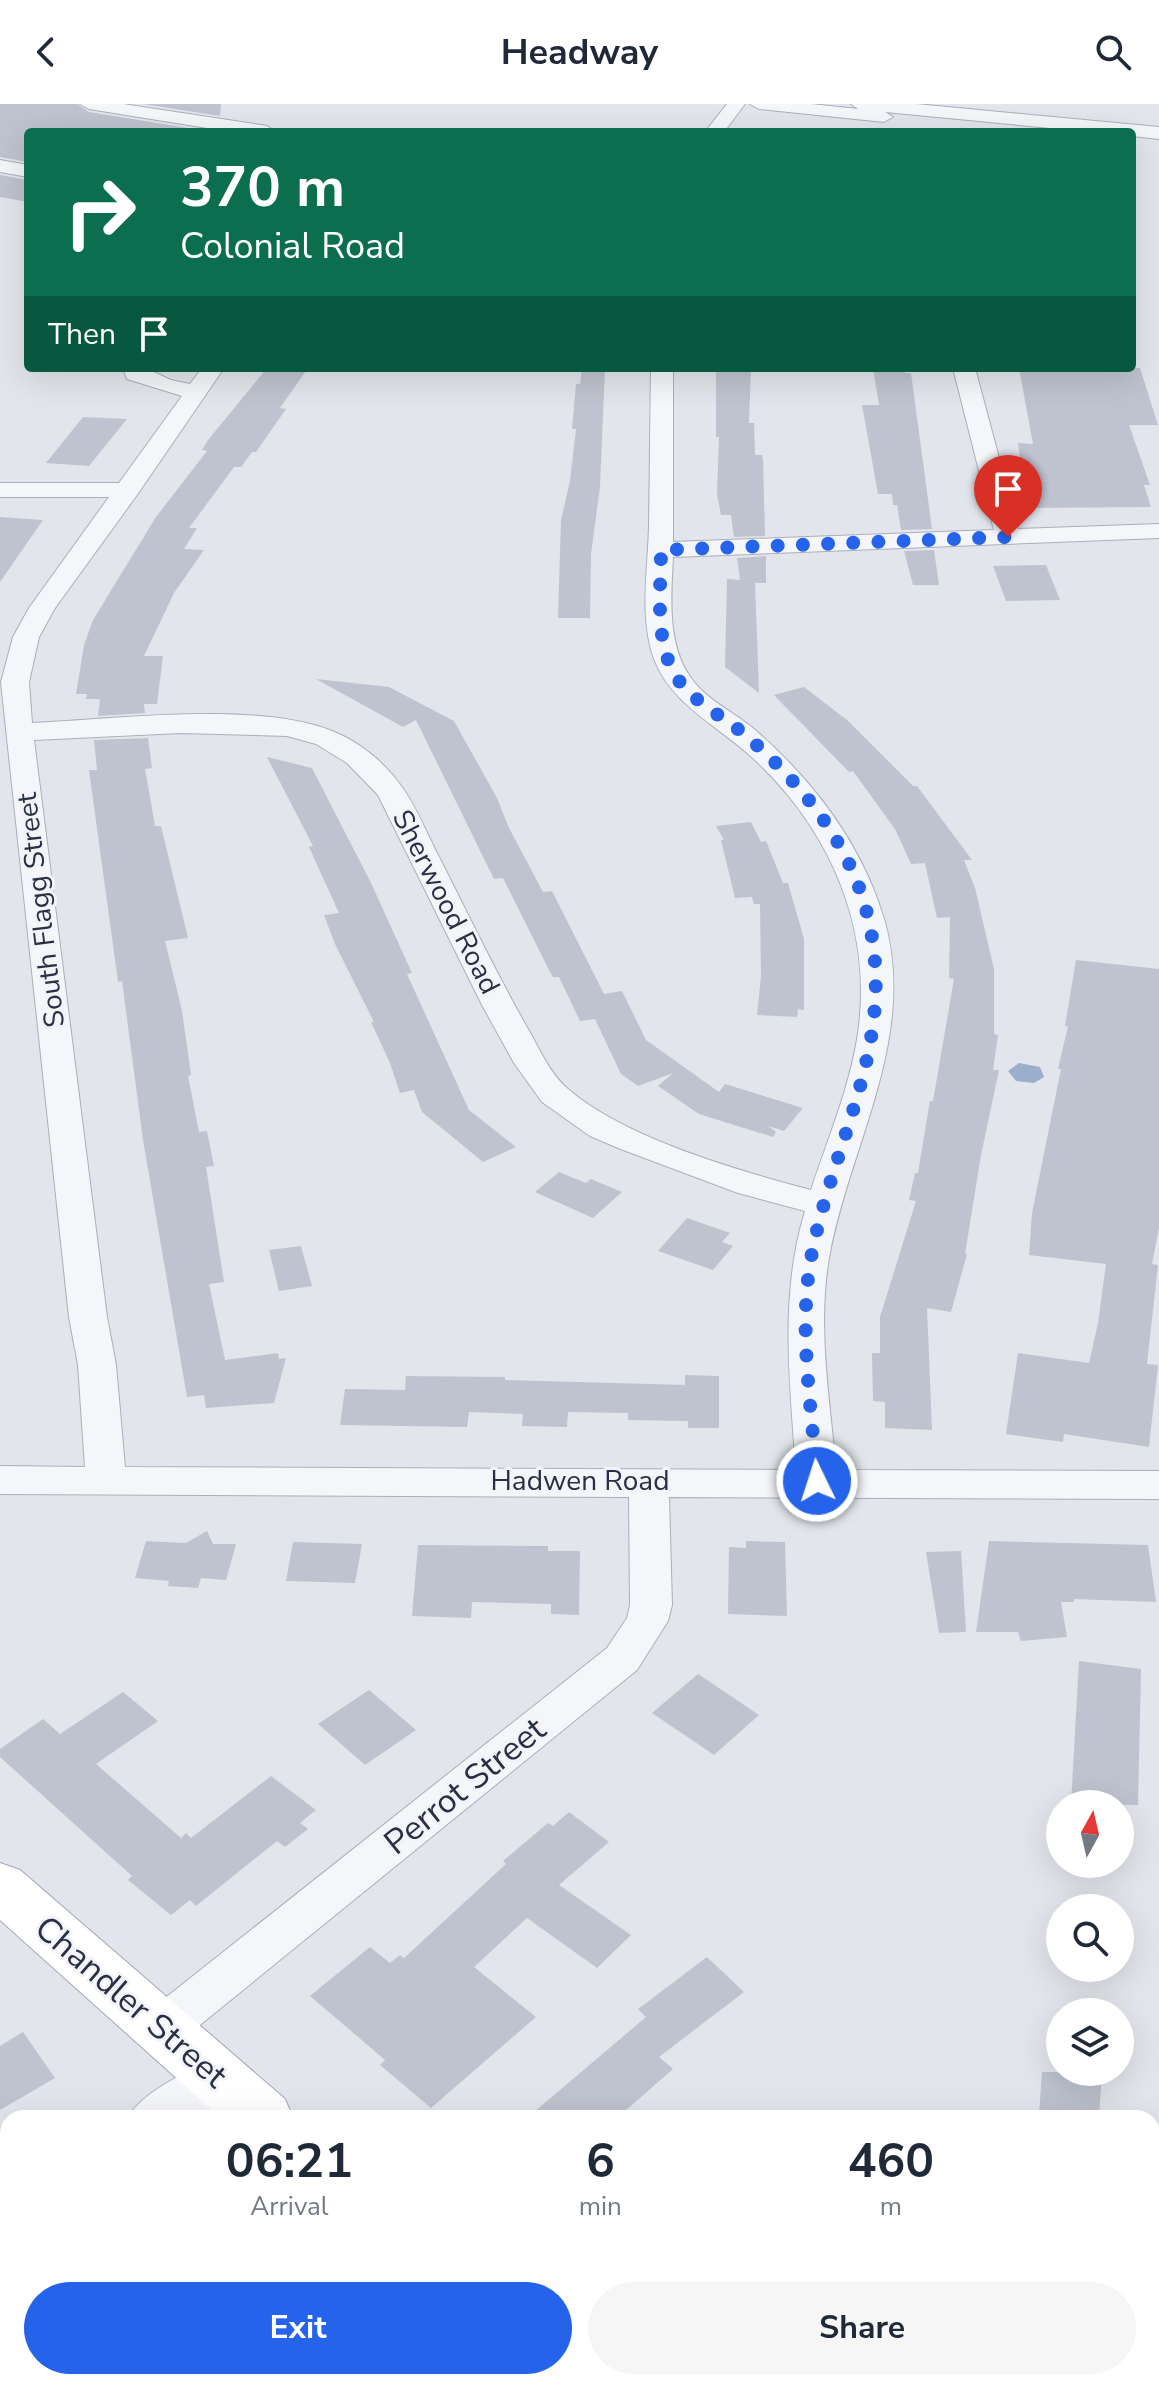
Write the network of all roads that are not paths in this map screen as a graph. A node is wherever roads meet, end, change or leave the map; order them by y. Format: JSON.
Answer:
{"nodes":[{"id":1,"x":89,"y":104,"type":"edge"},
{"id":2,"x":736,"y":104,"type":"edge"},
{"id":3,"x":759,"y":104,"type":"edge"},
{"id":4,"x":860,"y":104,"type":"edge"},
{"id":5,"x":909,"y":118,"type":"junction"},
{"id":6,"x":242,"y":128,"type":"edge"},
{"id":7,"x":717,"y":128,"type":"edge"},
{"id":8,"x":995,"y":128,"type":"edge"},
{"id":9,"x":1076,"y":128,"type":"edge"},
{"id":10,"x":1136,"y":132,"type":"edge"},
{"id":11,"x":1159,"y":133,"type":"edge"},
{"id":12,"x":1136,"y":141,"type":"edge"},
{"id":13,"x":1159,"y":144,"type":"edge"},
{"id":14,"x":0,"y":166,"type":"edge"},
{"id":15,"x":24,"y":170,"type":"edge"},
{"id":16,"x":135,"y":372,"type":"edge"},
{"id":17,"x":662,"y":372,"type":"edge"},
{"id":18,"x":965,"y":372,"type":"edge"},
{"id":19,"x":204,"y":380,"type":"edge"},
{"id":20,"x":0,"y":490,"type":"edge"},
{"id":21,"x":129,"y":490,"type":"junction"},
{"id":22,"x":1159,"y":531,"type":"edge"},
{"id":23,"x":1008,"y":537,"type":"junction"},
{"id":24,"x":661,"y":550,"type":"junction"},
{"id":25,"x":20,"y":732,"type":"junction"},
{"id":26,"x":825,"y":1205,"type":"junction"},
{"id":27,"x":0,"y":1480,"type":"edge"},
{"id":28,"x":106,"y":1480,"type":"junction"},
{"id":29,"x":649,"y":1481,"type":"junction"},
{"id":30,"x":817,"y":1481,"type":"junction"},
{"id":31,"x":1159,"y":1485,"type":"edge"},
{"id":32,"x":0,"y":1886,"type":"edge"},
{"id":33,"x":162,"y":2028,"type":"junction"},
{"id":34,"x":220,"y":2079,"type":"junction"},
{"id":35,"x":167,"y":2110,"type":"edge"},
{"id":36,"x":254,"y":2110,"type":"edge"}],
"edges":[{"from":1,"to":6,"type":"street"},
{"from":2,"to":7,"type":"street"},
{"from":3,"to":5,"type":"street"},
{"from":4,"to":5,"type":"street"},
{"from":5,"to":8,"type":"street"},
{"from":5,"to":9,"type":"street"},
{"from":10,"to":11,"type":"street"},
{"from":12,"to":13,"type":"street"},
{"from":14,"to":15,"type":"street"},
{"from":16,"to":19,"type":"street","name":"South Flagg Street"},
{"from":17,"to":24,"type":"street"},
{"from":18,"to":23,"type":"street"},
{"from":19,"to":21,"type":"street","name":"South Flagg Street"},
{"from":20,"to":21,"type":"street"},
{"from":21,"to":25,"type":"street","name":"South Flagg Street"},
{"from":22,"to":23,"type":"street"},
{"from":23,"to":24,"type":"street"},
{"from":24,"to":26,"type":"street"},
{"from":25,"to":26,"type":"street","name":"Sherwood Road"},
{"from":25,"to":28,"type":"street","name":"South Flagg Street"},
{"from":26,"to":30,"type":"street"},
{"from":27,"to":28,"type":"street","name":"Hadwen Road"},
{"from":28,"to":29,"type":"street","name":"Hadwen Road"},
{"from":29,"to":30,"type":"street","name":"Hadwen Road"},
{"from":29,"to":33,"type":"street","name":"Perrot Street"},
{"from":30,"to":31,"type":"street","name":"Hadwen Road"},
{"from":32,"to":33,"type":"main road","name":"Chandler Street"},
{"from":33,"to":34,"type":"main road","name":"Chandler Street"},
{"from":34,"to":35,"type":"street"},
{"from":34,"to":36,"type":"main road","name":"Chandler Street"}]}
